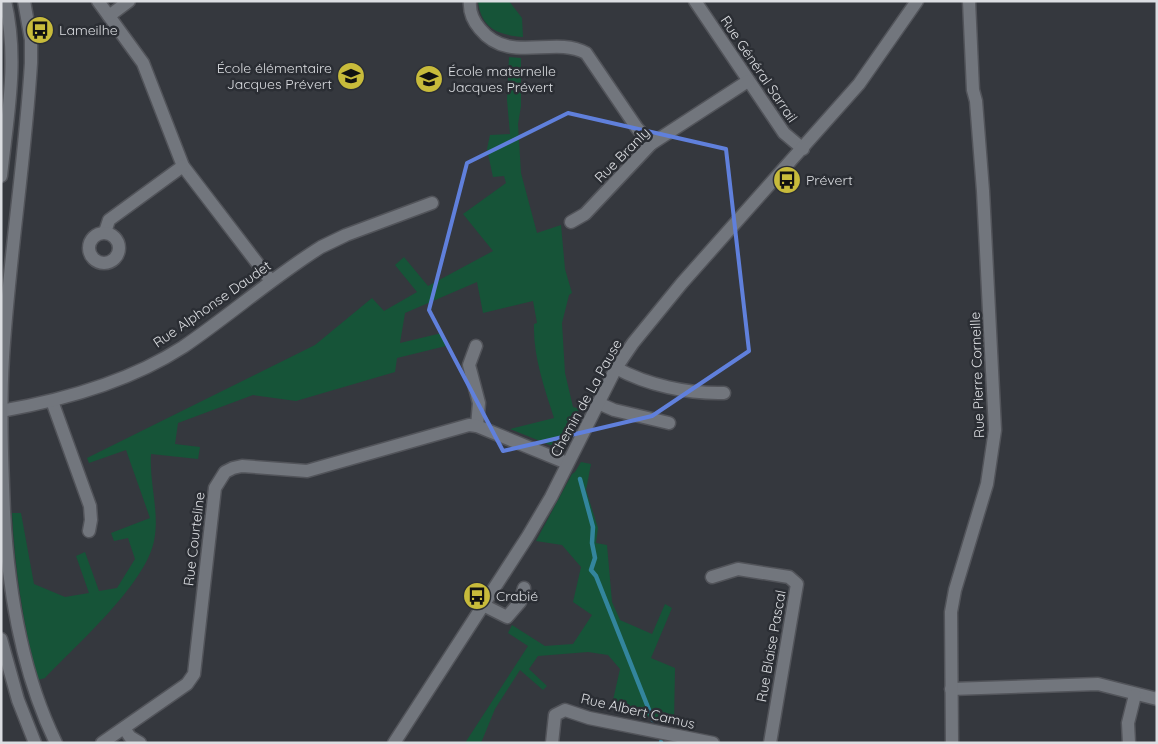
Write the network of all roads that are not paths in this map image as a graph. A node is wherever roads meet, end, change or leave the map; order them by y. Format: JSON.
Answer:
{"nodes":[{"id":1,"x":5,"y":1,"type":"edge"},
{"id":2,"x":24,"y":1,"type":"edge"},
{"id":3,"x":98,"y":1,"type":"edge"},
{"id":4,"x":129,"y":1,"type":"edge"},
{"id":5,"x":470,"y":1,"type":"edge"},
{"id":6,"x":695,"y":1,"type":"edge"},
{"id":7,"x":917,"y":1,"type":"edge"},
{"id":8,"x":969,"y":1,"type":"edge"},
{"id":9,"x":109,"y":16,"type":"junction"},
{"id":10,"x":748,"y":80,"type":"junction"},
{"id":11,"x":651,"y":144,"type":"junction"},
{"id":12,"x":3,"y":149,"type":"edge"},
{"id":13,"x":803,"y":149,"type":"junction"},
{"id":14,"x":183,"y":166,"type":"junction"},
{"id":15,"x":1,"y":176,"type":"edge"},
{"id":16,"x":432,"y":203,"type":"dead end"},
{"id":17,"x":571,"y":222,"type":"dead end"},
{"id":18,"x":105,"y":232,"type":"dead end"},
{"id":19,"x":271,"y":281,"type":"junction"},
{"id":20,"x":4,"y":321,"type":"edge"},
{"id":21,"x":2,"y":338,"type":"edge"},
{"id":22,"x":476,"y":346,"type":"dead end"},
{"id":23,"x":616,"y":368,"type":"junction"},
{"id":24,"x":724,"y":393,"type":"dead end"},
{"id":25,"x":52,"y":401,"type":"junction"},
{"id":26,"x":598,"y":403,"type":"junction"},
{"id":27,"x":1,"y":411,"type":"edge"},
{"id":28,"x":670,"y":423,"type":"dead end"},
{"id":29,"x":477,"y":426,"type":"junction"},
{"id":30,"x":567,"y":463,"type":"junction"},
{"id":31,"x":88,"y":531,"type":"dead end"},
{"id":32,"x":712,"y":577,"type":"dead end"},
{"id":33,"x":524,"y":588,"type":"dead end"},
{"id":34,"x":483,"y":605,"type":"junction"},
{"id":35,"x":1,"y":639,"type":"edge"},
{"id":36,"x":951,"y":689,"type":"junction"},
{"id":37,"x":1135,"y":695,"type":"junction"},
{"id":38,"x":1157,"y":699,"type":"edge"},
{"id":39,"x":124,"y":728,"type":"junction"},
{"id":40,"x":35,"y":743,"type":"edge"},
{"id":41,"x":56,"y":743,"type":"edge"},
{"id":42,"x":102,"y":743,"type":"edge"},
{"id":43,"x":140,"y":743,"type":"edge"},
{"id":44,"x":394,"y":743,"type":"edge"},
{"id":45,"x":552,"y":743,"type":"edge"},
{"id":46,"x":713,"y":743,"type":"edge"},
{"id":47,"x":770,"y":743,"type":"edge"},
{"id":48,"x":952,"y":743,"type":"edge"},
{"id":49,"x":1128,"y":743,"type":"edge"}],
"edges":[{"from":1,"to":12,"type":"street"},
{"from":2,"to":20,"type":"street"},
{"from":3,"to":9,"type":"street"},
{"from":4,"to":9,"type":"street"},
{"from":5,"to":11,"type":"street"},
{"from":6,"to":10,"type":"street","name":"Rue Général Sarrail"},
{"from":7,"to":13,"type":"street","name":"Chemin de La Pause"},
{"from":8,"to":36,"type":"street","name":"Rue Pierre Corneille"},
{"from":9,"to":14,"type":"street"},
{"from":10,"to":11,"type":"street","name":"Rue Branly"},
{"from":10,"to":13,"type":"street","name":"Rue Général Sarrail"},
{"from":11,"to":17,"type":"street","name":"Rue Branly"},
{"from":12,"to":15,"type":"street"},
{"from":13,"to":23,"type":"street","name":"Chemin de La Pause"},
{"from":14,"to":18,"type":"street"},
{"from":14,"to":19,"type":"street"},
{"from":16,"to":19,"type":"street","name":"Rue Alphonse Daudet"},
{"from":19,"to":25,"type":"street","name":"Rue Alphonse Daudet"},
{"from":20,"to":21,"type":"street"},
{"from":21,"to":27,"type":"street"},
{"from":22,"to":29,"type":"street"},
{"from":23,"to":24,"type":"street"},
{"from":23,"to":26,"type":"street","name":"Chemin de La Pause"},
{"from":25,"to":27,"type":"street","name":"Rue Alphonse Daudet"},
{"from":25,"to":31,"type":"street"},
{"from":26,"to":28,"type":"street"},
{"from":26,"to":30,"type":"street","name":"Chemin de La Pause"},
{"from":27,"to":41,"type":"street"},
{"from":29,"to":30,"type":"street","name":"Rue Courteline"},
{"from":29,"to":39,"type":"street","name":"Rue Courteline"},
{"from":30,"to":34,"type":"street","name":"Chemin de La Pause"},
{"from":32,"to":47,"type":"street","name":"Rue Blaise Pascal"},
{"from":33,"to":34,"type":"street"},
{"from":34,"to":44,"type":"street","name":"Chemin de La Pause"},
{"from":35,"to":40,"type":"street"},
{"from":36,"to":37,"type":"street"},
{"from":36,"to":48,"type":"street","name":"Rue Pierre Corneille"},
{"from":37,"to":38,"type":"street"},
{"from":37,"to":49,"type":"street"},
{"from":39,"to":42,"type":"street","name":"Rue Courteline"},
{"from":39,"to":43,"type":"street"},
{"from":45,"to":46,"type":"street","name":"Rue Albert Camus"}]}
